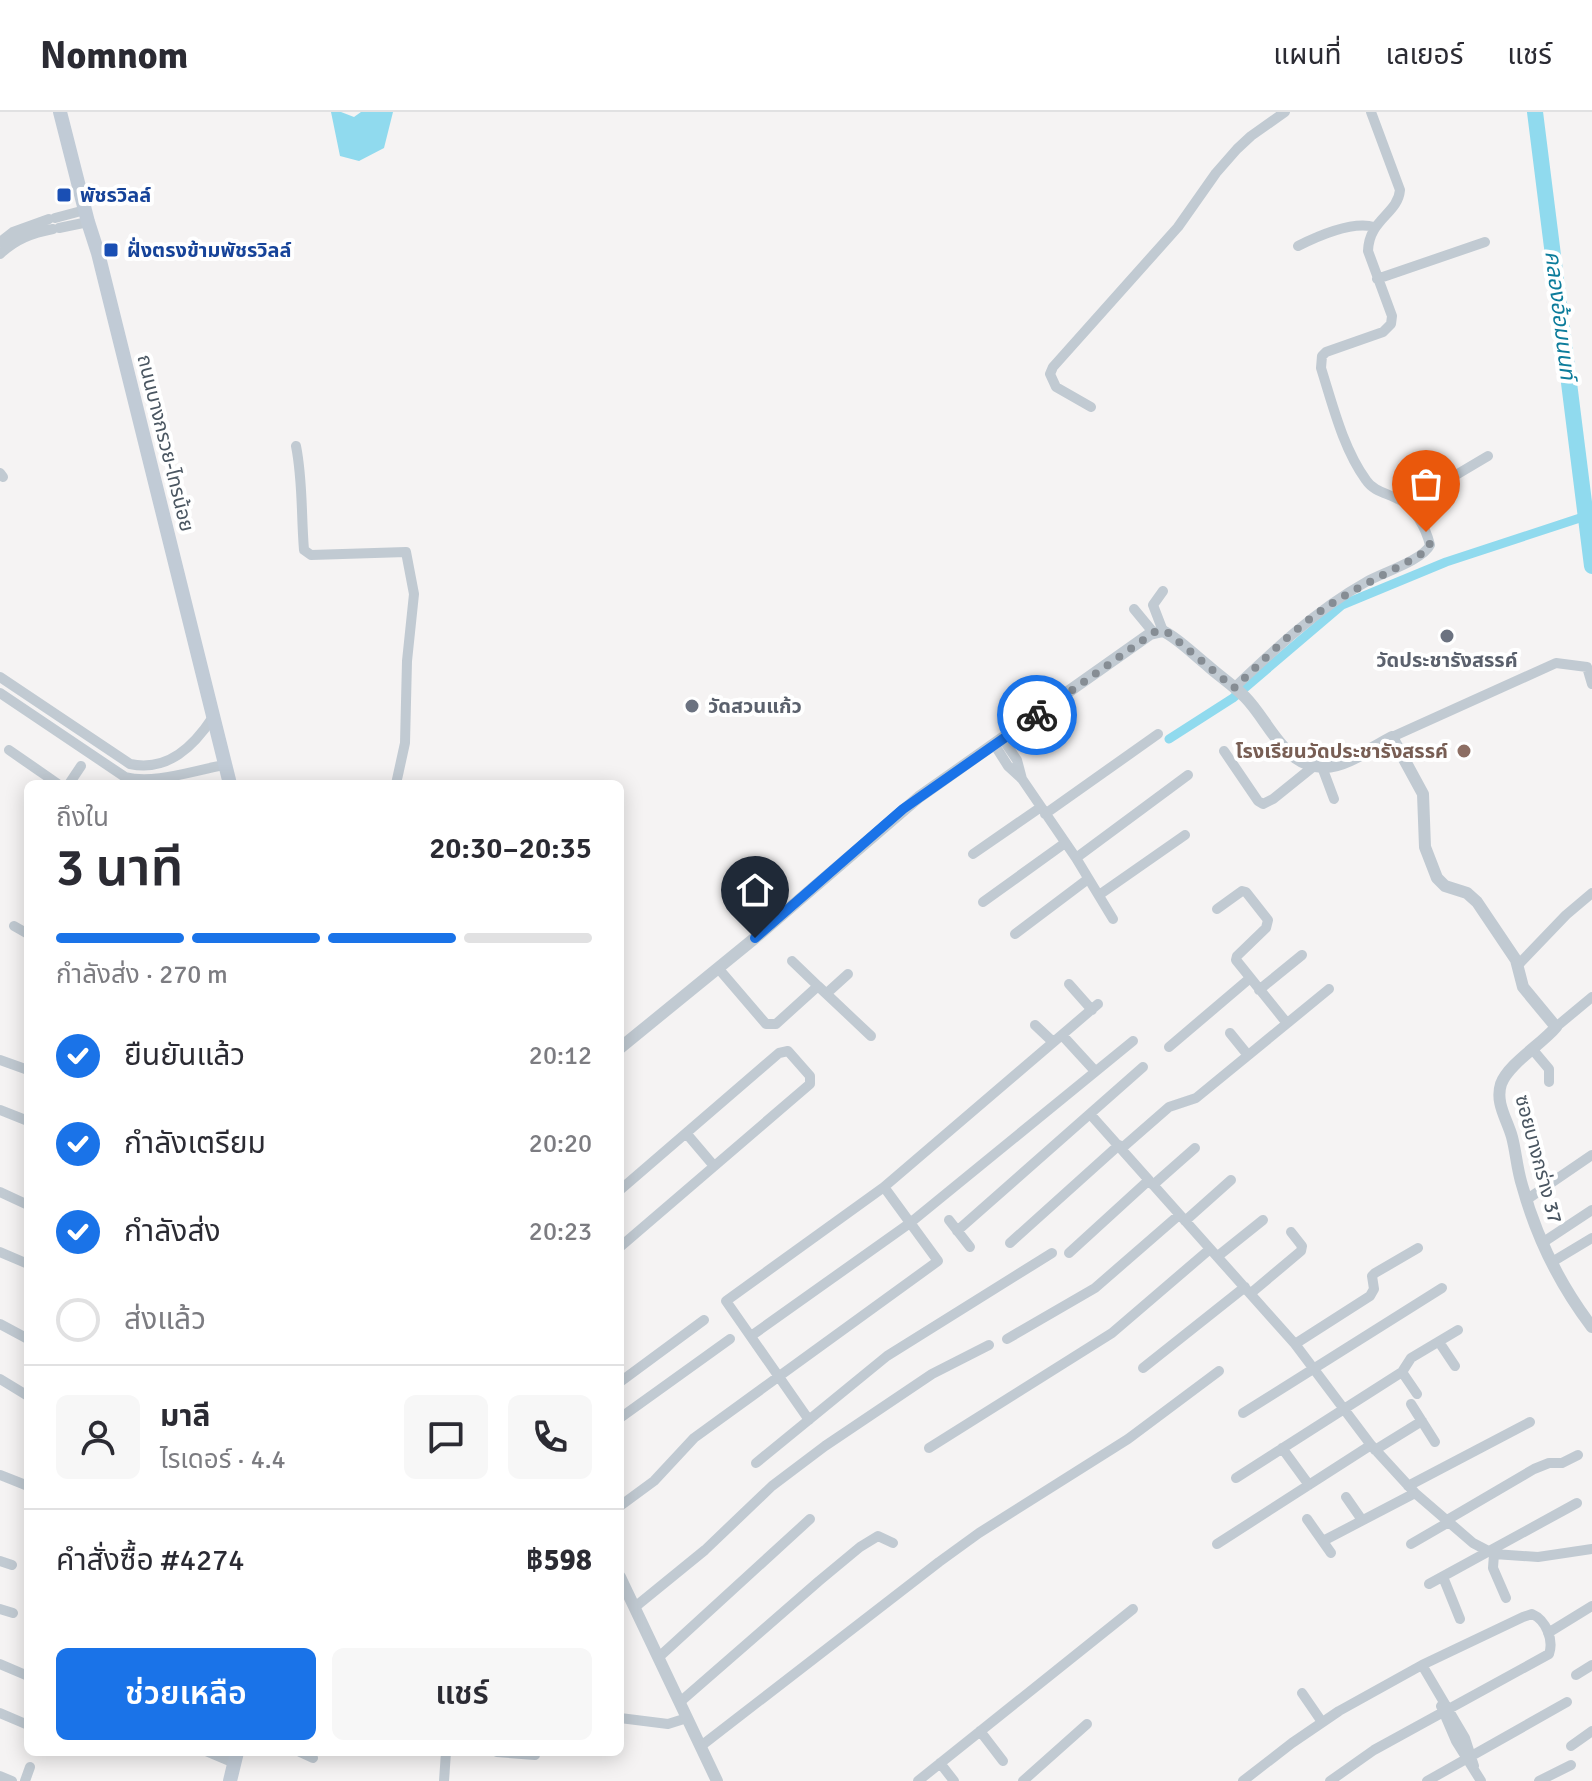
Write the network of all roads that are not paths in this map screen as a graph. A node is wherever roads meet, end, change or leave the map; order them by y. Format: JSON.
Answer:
{"nodes":[{"id":1,"x":60,"y":112,"type":"edge"},
{"id":2,"x":1285,"y":112,"type":"edge"},
{"id":3,"x":1371,"y":112,"type":"edge"},
{"id":4,"x":86,"y":216,"type":"junction"},
{"id":5,"x":1374,"y":227,"type":"junction"},
{"id":6,"x":15,"y":236,"type":"junction"},
{"id":7,"x":0,"y":242,"type":"edge"},
{"id":8,"x":1485,"y":242,"type":"dead end"},
{"id":9,"x":1298,"y":246,"type":"dead end"},
{"id":10,"x":0,"y":254,"type":"edge"},
{"id":11,"x":1377,"y":279,"type":"junction"},
{"id":12,"x":1091,"y":407,"type":"dead end"},
{"id":13,"x":296,"y":446,"type":"dead end"},
{"id":14,"x":1488,"y":456,"type":"dead end"},
{"id":15,"x":1407,"y":504,"type":"junction"},
{"id":16,"x":1163,"y":591,"type":"dead end"},
{"id":17,"x":1134,"y":609,"type":"dead end"},
{"id":18,"x":1158,"y":631,"type":"junction"},
{"id":19,"x":0,"y":677,"type":"edge"},
{"id":20,"x":1592,"y":684,"type":"edge"},
{"id":21,"x":1237,"y":690,"type":"junction"},
{"id":22,"x":0,"y":693,"type":"edge"},
{"id":23,"x":35,"y":700,"type":"junction"},
{"id":24,"x":26,"y":710,"type":"junction"},
{"id":25,"x":213,"y":717,"type":"junction"},
{"id":26,"x":1158,"y":734,"type":"dead end"},
{"id":27,"x":1392,"y":737,"type":"junction"},
{"id":28,"x":998,"y":741,"type":"junction"},
{"id":29,"x":101,"y":744,"type":"junction"},
{"id":30,"x":9,"y":750,"type":"dead end"},
{"id":31,"x":1224,"y":751,"type":"dead end"},
{"id":32,"x":92,"y":755,"type":"junction"},
{"id":33,"x":172,"y":761,"type":"junction"},
{"id":34,"x":225,"y":765,"type":"junction"},
{"id":35,"x":81,"y":766,"type":"dead end"},
{"id":36,"x":1318,"y":767,"type":"junction"},
{"id":37,"x":175,"y":774,"type":"junction"},
{"id":38,"x":1188,"y":775,"type":"dead end"},
{"id":39,"x":52,"y":780,"type":"edge"},
{"id":40,"x":72,"y":780,"type":"edge"},
{"id":41,"x":136,"y":780,"type":"edge"},
{"id":42,"x":144,"y":780,"type":"edge"},
{"id":43,"x":229,"y":780,"type":"edge"},
{"id":44,"x":397,"y":780,"type":"edge"},
{"id":45,"x":1334,"y":799,"type":"dead end"},
{"id":46,"x":1043,"y":811,"type":"junction"},
{"id":47,"x":1185,"y":835,"type":"dead end"},
{"id":48,"x":1065,"y":843,"type":"junction"},
{"id":49,"x":973,"y":854,"type":"dead end"},
{"id":50,"x":1076,"y":858,"type":"junction"},
{"id":51,"x":1088,"y":879,"type":"junction"},
{"id":52,"x":1592,"y":893,"type":"edge"},
{"id":53,"x":1099,"y":895,"type":"junction"},
{"id":54,"x":983,"y":902,"type":"dead end"},
{"id":55,"x":1217,"y":909,"type":"dead end"},
{"id":56,"x":1113,"y":919,"type":"dead end"},
{"id":57,"x":14,"y":926,"type":"dead end"},
{"id":58,"x":24,"y":932,"type":"edge"},
{"id":59,"x":1015,"y":934,"type":"dead end"},
{"id":60,"x":1302,"y":955,"type":"dead end"},
{"id":61,"x":792,"y":961,"type":"dead end"},
{"id":62,"x":1518,"y":965,"type":"junction"},
{"id":63,"x":718,"y":968,"type":"junction"},
{"id":64,"x":848,"y":974,"type":"dead end"},
{"id":65,"x":1249,"y":979,"type":"junction"},
{"id":66,"x":1069,"y":984,"type":"dead end"},
{"id":67,"x":823,"y":989,"type":"junction"},
{"id":68,"x":1329,"y":989,"type":"dead end"},
{"id":69,"x":1259,"y":990,"type":"junction"},
{"id":70,"x":1592,"y":997,"type":"edge"},
{"id":71,"x":1286,"y":1022,"type":"junction"},
{"id":72,"x":1035,"y":1025,"type":"dead end"},
{"id":73,"x":1556,"y":1027,"type":"junction"},
{"id":74,"x":1230,"y":1033,"type":"dead end"},
{"id":75,"x":871,"y":1036,"type":"dead end"},
{"id":76,"x":1058,"y":1039,"type":"junction"},
{"id":77,"x":1133,"y":1041,"type":"dead end"},
{"id":78,"x":624,"y":1045,"type":"edge"},
{"id":79,"x":1169,"y":1047,"type":"dead end"},
{"id":80,"x":1533,"y":1050,"type":"junction"},
{"id":81,"x":1247,"y":1054,"type":"junction"},
{"id":82,"x":0,"y":1060,"type":"edge"},
{"id":83,"x":1143,"y":1067,"type":"dead end"},
{"id":84,"x":24,"y":1069,"type":"edge"},
{"id":85,"x":1095,"y":1071,"type":"junction"},
{"id":86,"x":1549,"y":1082,"type":"dead end"},
{"id":87,"x":0,"y":1110,"type":"edge"},
{"id":88,"x":1090,"y":1114,"type":"junction"},
{"id":89,"x":24,"y":1119,"type":"edge"},
{"id":90,"x":686,"y":1133,"type":"junction"},
{"id":91,"x":1120,"y":1146,"type":"junction"},
{"id":92,"x":1195,"y":1148,"type":"dead end"},
{"id":93,"x":1592,"y":1155,"type":"edge"},
{"id":94,"x":714,"y":1166,"type":"junction"},
{"id":95,"x":1231,"y":1180,"type":"dead end"},
{"id":96,"x":1151,"y":1183,"type":"junction"},
{"id":97,"x":624,"y":1187,"type":"edge"},
{"id":98,"x":884,"y":1187,"type":"junction"},
{"id":99,"x":0,"y":1192,"type":"edge"},
{"id":100,"x":1526,"y":1200,"type":"junction"},
{"id":101,"x":24,"y":1203,"type":"edge"},
{"id":102,"x":1592,"y":1210,"type":"edge"},
{"id":103,"x":1182,"y":1218,"type":"junction"},
{"id":104,"x":949,"y":1220,"type":"dead end"},
{"id":105,"x":1263,"y":1220,"type":"dead end"},
{"id":106,"x":910,"y":1223,"type":"junction"},
{"id":107,"x":957,"y":1231,"type":"junction"},
{"id":108,"x":1291,"y":1232,"type":"dead end"},
{"id":109,"x":1592,"y":1238,"type":"edge"},
{"id":110,"x":1010,"y":1243,"type":"dead end"},
{"id":111,"x":1542,"y":1243,"type":"junction"},
{"id":112,"x":624,"y":1244,"type":"edge"},
{"id":113,"x":970,"y":1247,"type":"dead end"},
{"id":114,"x":1418,"y":1248,"type":"dead end"},
{"id":115,"x":0,"y":1252,"type":"edge"},
{"id":116,"x":1214,"y":1252,"type":"junction"},
{"id":117,"x":1052,"y":1253,"type":"dead end"},
{"id":118,"x":1069,"y":1253,"type":"dead end"},
{"id":119,"x":24,"y":1262,"type":"edge"},
{"id":120,"x":1552,"y":1262,"type":"junction"},
{"id":121,"x":1442,"y":1288,"type":"dead end"},
{"id":122,"x":1248,"y":1290,"type":"junction"},
{"id":123,"x":704,"y":1320,"type":"dead end"},
{"id":124,"x":0,"y":1324,"type":"edge"},
{"id":125,"x":1592,"y":1327,"type":"edge"},
{"id":126,"x":1458,"y":1330,"type":"dead end"},
{"id":127,"x":751,"y":1336,"type":"junction"},
{"id":128,"x":24,"y":1337,"type":"edge"},
{"id":129,"x":730,"y":1339,"type":"dead end"},
{"id":130,"x":1007,"y":1339,"type":"dead end"},
{"id":131,"x":1439,"y":1342,"type":"junction"},
{"id":132,"x":1295,"y":1344,"type":"junction"},
{"id":133,"x":989,"y":1345,"type":"dead end"},
{"id":134,"x":1455,"y":1366,"type":"dead end"},
{"id":135,"x":1143,"y":1368,"type":"dead end"},
{"id":136,"x":1314,"y":1368,"type":"junction"},
{"id":137,"x":1219,"y":1371,"type":"dead end"},
{"id":138,"x":1402,"y":1372,"type":"junction"},
{"id":139,"x":780,"y":1376,"type":"junction"},
{"id":140,"x":0,"y":1379,"type":"edge"},
{"id":141,"x":624,"y":1379,"type":"edge"},
{"id":142,"x":24,"y":1394,"type":"edge"},
{"id":143,"x":1343,"y":1409,"type":"junction"},
{"id":144,"x":1243,"y":1413,"type":"dead end"},
{"id":145,"x":624,"y":1415,"type":"edge"},
{"id":146,"x":809,"y":1420,"type":"junction"},
{"id":147,"x":1422,"y":1421,"type":"junction"},
{"id":148,"x":1530,"y":1422,"type":"dead end"},
{"id":149,"x":1435,"y":1442,"type":"dead end"},
{"id":150,"x":929,"y":1448,"type":"dead end"},
{"id":151,"x":1282,"y":1448,"type":"junction"},
{"id":152,"x":1373,"y":1448,"type":"junction"},
{"id":153,"x":1578,"y":1455,"type":"dead end"},
{"id":154,"x":756,"y":1463,"type":"dead end"},
{"id":155,"x":0,"y":1475,"type":"edge"},
{"id":156,"x":1236,"y":1478,"type":"dead end"},
{"id":157,"x":24,"y":1484,"type":"edge"},
{"id":158,"x":1309,"y":1485,"type":"junction"},
{"id":159,"x":1412,"y":1490,"type":"junction"},
{"id":160,"x":1346,"y":1497,"type":"dead end"},
{"id":161,"x":624,"y":1503,"type":"edge"},
{"id":162,"x":1577,"y":1503,"type":"dead end"},
{"id":163,"x":810,"y":1519,"type":"dead end"},
{"id":164,"x":1307,"y":1519,"type":"dead end"},
{"id":165,"x":1362,"y":1520,"type":"junction"},
{"id":166,"x":1448,"y":1521,"type":"junction"},
{"id":167,"x":1323,"y":1541,"type":"junction"},
{"id":168,"x":893,"y":1543,"type":"dead end"},
{"id":169,"x":1217,"y":1544,"type":"dead end"},
{"id":170,"x":1411,"y":1544,"type":"dead end"},
{"id":171,"x":1592,"y":1549,"type":"edge"},
{"id":172,"x":1331,"y":1553,"type":"dead end"},
{"id":173,"x":1492,"y":1553,"type":"junction"},
{"id":174,"x":0,"y":1561,"type":"edge"},
{"id":175,"x":12,"y":1565,"type":"dead end"},
{"id":176,"x":1443,"y":1577,"type":"junction"},
{"id":177,"x":1429,"y":1584,"type":"dead end"},
{"id":178,"x":624,"y":1585,"type":"edge"},
{"id":179,"x":1506,"y":1598,"type":"dead end"},
{"id":180,"x":1592,"y":1606,"type":"edge"},
{"id":181,"x":635,"y":1607,"type":"junction"},
{"id":182,"x":0,"y":1609,"type":"edge"},
{"id":183,"x":1133,"y":1609,"type":"dead end"},
{"id":184,"x":13,"y":1613,"type":"dead end"},
{"id":185,"x":1460,"y":1619,"type":"dead end"},
{"id":186,"x":1548,"y":1633,"type":"junction"},
{"id":187,"x":659,"y":1657,"type":"junction"},
{"id":188,"x":0,"y":1664,"type":"edge"},
{"id":189,"x":1422,"y":1665,"type":"junction"},
{"id":190,"x":1592,"y":1665,"type":"edge"},
{"id":191,"x":24,"y":1674,"type":"edge"},
{"id":192,"x":1576,"y":1675,"type":"dead end"},
{"id":193,"x":1302,"y":1693,"type":"dead end"},
{"id":194,"x":680,"y":1702,"type":"junction"},
{"id":195,"x":1567,"y":1702,"type":"dead end"},
{"id":196,"x":1446,"y":1710,"type":"junction"},
{"id":197,"x":0,"y":1713,"type":"edge"},
{"id":198,"x":624,"y":1718,"type":"edge"},
{"id":199,"x":687,"y":1718,"type":"junction"},
{"id":200,"x":1322,"y":1722,"type":"junction"},
{"id":201,"x":24,"y":1723,"type":"edge"},
{"id":202,"x":1087,"y":1724,"type":"dead end"},
{"id":203,"x":980,"y":1731,"type":"junction"},
{"id":204,"x":1592,"y":1731,"type":"edge"},
{"id":205,"x":701,"y":1746,"type":"junction"},
{"id":206,"x":1571,"y":1746,"type":"dead end"},
{"id":207,"x":309,"y":1756,"type":"edge"},
{"id":208,"x":446,"y":1756,"type":"edge"},
{"id":209,"x":236,"y":1758,"type":"edge"},
{"id":210,"x":313,"y":1758,"type":"dead end"},
{"id":211,"x":1471,"y":1760,"type":"junction"},
{"id":212,"x":1003,"y":1761,"type":"dead end"},
{"id":213,"x":940,"y":1763,"type":"junction"},
{"id":214,"x":1571,"y":1765,"type":"dead end"},
{"id":215,"x":30,"y":1767,"type":"dead end"},
{"id":216,"x":0,"y":1776,"type":"edge"},
{"id":217,"x":12,"y":1781,"type":"edge"},
{"id":218,"x":25,"y":1781,"type":"edge"},
{"id":219,"x":230,"y":1781,"type":"edge"},
{"id":220,"x":444,"y":1781,"type":"edge"},
{"id":221,"x":717,"y":1781,"type":"edge"},
{"id":222,"x":918,"y":1781,"type":"edge"},
{"id":223,"x":954,"y":1781,"type":"edge"},
{"id":224,"x":1023,"y":1781,"type":"edge"},
{"id":225,"x":1243,"y":1781,"type":"edge"},
{"id":226,"x":1330,"y":1781,"type":"edge"},
{"id":227,"x":1427,"y":1781,"type":"edge"},
{"id":228,"x":1481,"y":1781,"type":"edge"},
{"id":229,"x":1539,"y":1781,"type":"edge"}],
"edges":[{"from":1,"to":4,"type":"main road","name":"ถนนบางกรวย-ไทรน้อย"},
{"from":2,"to":12,"type":"street"},
{"from":3,"to":5,"type":"street"},
{"from":4,"to":6,"type":"street"},
{"from":4,"to":25,"type":"main road","name":"ถนนบางกรวย-ไทรน้อย"},
{"from":5,"to":9,"type":"street"},
{"from":5,"to":11,"type":"street"},
{"from":6,"to":7,"type":"street"},
{"from":6,"to":10,"type":"street"},
{"from":8,"to":11,"type":"street"},
{"from":11,"to":15,"type":"street"},
{"from":13,"to":44,"type":"street"},
{"from":14,"to":15,"type":"street"},
{"from":15,"to":21,"type":"street"},
{"from":16,"to":18,"type":"street"},
{"from":17,"to":18,"type":"street"},
{"from":18,"to":21,"type":"street"},
{"from":18,"to":28,"type":"street"},
{"from":19,"to":23,"type":"street"},
{"from":20,"to":27,"type":"street"},
{"from":21,"to":36,"type":"street"},
{"from":22,"to":24,"type":"street"},
{"from":23,"to":24,"type":"street"},
{"from":23,"to":29,"type":"street"},
{"from":24,"to":32,"type":"street"},
{"from":25,"to":33,"type":"street"},
{"from":25,"to":34,"type":"main road","name":"ถนนบางกรวย-ไทรน้อย"},
{"from":26,"to":46,"type":"street"},
{"from":27,"to":36,"type":"street"},
{"from":27,"to":62,"type":"street"},
{"from":28,"to":46,"type":"street"},
{"from":28,"to":63,"type":"street"},
{"from":29,"to":32,"type":"street"},
{"from":29,"to":33,"type":"street"},
{"from":30,"to":39,"type":"street"},
{"from":31,"to":36,"type":"street"},
{"from":32,"to":41,"type":"street"},
{"from":33,"to":37,"type":"street"},
{"from":34,"to":37,"type":"street"},
{"from":34,"to":43,"type":"main road","name":"ถนนบางกรวย-ไทรน้อย"},
{"from":35,"to":40,"type":"street"},
{"from":36,"to":45,"type":"street"},
{"from":37,"to":42,"type":"street"},
{"from":38,"to":50,"type":"street"},
{"from":46,"to":48,"type":"street"},
{"from":46,"to":49,"type":"street"},
{"from":47,"to":53,"type":"street"},
{"from":48,"to":50,"type":"street"},
{"from":48,"to":54,"type":"street"},
{"from":50,"to":51,"type":"street"},
{"from":51,"to":53,"type":"street"},
{"from":51,"to":59,"type":"street"},
{"from":52,"to":62,"type":"street"},
{"from":53,"to":56,"type":"street"},
{"from":55,"to":65,"type":"street"},
{"from":57,"to":58,"type":"street"},
{"from":60,"to":69,"type":"street"},
{"from":61,"to":67,"type":"street"},
{"from":62,"to":73,"type":"street"},
{"from":63,"to":67,"type":"street"},
{"from":63,"to":78,"type":"street"},
{"from":64,"to":67,"type":"street"},
{"from":65,"to":69,"type":"street"},
{"from":65,"to":79,"type":"street"},
{"from":66,"to":76,"type":"street"},
{"from":67,"to":75,"type":"street"},
{"from":68,"to":71,"type":"street"},
{"from":69,"to":71,"type":"street"},
{"from":70,"to":73,"type":"street"},
{"from":71,"to":81,"type":"street"},
{"from":72,"to":76,"type":"street"},
{"from":73,"to":80,"type":"street","name":"ซอยบางกร่าง 37"},
{"from":74,"to":81,"type":"street"},
{"from":76,"to":85,"type":"street"},
{"from":76,"to":98,"type":"street"},
{"from":77,"to":85,"type":"street"},
{"from":80,"to":86,"type":"street"},
{"from":80,"to":100,"type":"street","name":"ซอยบางกร่าง 37"},
{"from":81,"to":91,"type":"street"},
{"from":82,"to":84,"type":"street"},
{"from":83,"to":88,"type":"street"},
{"from":85,"to":106,"type":"street"},
{"from":87,"to":89,"type":"street"},
{"from":88,"to":91,"type":"street"},
{"from":88,"to":107,"type":"street"},
{"from":90,"to":94,"type":"street"},
{"from":90,"to":94,"type":"street"},
{"from":90,"to":97,"type":"street"},
{"from":91,"to":96,"type":"street"},
{"from":91,"to":110,"type":"street"},
{"from":92,"to":96,"type":"street"},
{"from":93,"to":100,"type":"street"},
{"from":94,"to":112,"type":"street"},
{"from":95,"to":103,"type":"street"},
{"from":96,"to":103,"type":"street"},
{"from":96,"to":118,"type":"street"},
{"from":98,"to":106,"type":"street"},
{"from":98,"to":127,"type":"street"},
{"from":99,"to":101,"type":"street"},
{"from":100,"to":111,"type":"street","name":"ซอยบางกร่าง 37"},
{"from":102,"to":111,"type":"street"},
{"from":103,"to":116,"type":"street"},
{"from":103,"to":130,"type":"street"},
{"from":104,"to":107,"type":"street"},
{"from":105,"to":116,"type":"street"},
{"from":106,"to":127,"type":"street"},
{"from":106,"to":139,"type":"street"},
{"from":107,"to":113,"type":"street"},
{"from":108,"to":122,"type":"street"},
{"from":109,"to":120,"type":"street"},
{"from":111,"to":120,"type":"street","name":"ซอยบางกร่าง 37"},
{"from":114,"to":132,"type":"street"},
{"from":115,"to":119,"type":"street"},
{"from":116,"to":122,"type":"street"},
{"from":116,"to":150,"type":"street"},
{"from":117,"to":146,"type":"street"},
{"from":120,"to":125,"type":"street","name":"ซอยบางกร่าง 37"},
{"from":121,"to":136,"type":"street"},
{"from":122,"to":132,"type":"street"},
{"from":122,"to":135,"type":"street"},
{"from":123,"to":141,"type":"street"},
{"from":124,"to":128,"type":"street"},
{"from":126,"to":131,"type":"street"},
{"from":127,"to":139,"type":"street"},
{"from":129,"to":145,"type":"street"},
{"from":131,"to":134,"type":"street"},
{"from":131,"to":138,"type":"street"},
{"from":132,"to":136,"type":"street"},
{"from":133,"to":181,"type":"street"},
{"from":136,"to":143,"type":"street"},
{"from":136,"to":144,"type":"street"},
{"from":137,"to":205,"type":"street"},
{"from":138,"to":143,"type":"street"},
{"from":138,"to":147,"type":"street"},
{"from":139,"to":146,"type":"street"},
{"from":139,"to":161,"type":"street"},
{"from":140,"to":142,"type":"street"},
{"from":143,"to":151,"type":"street"},
{"from":143,"to":152,"type":"street"},
{"from":146,"to":154,"type":"street"},
{"from":147,"to":149,"type":"street"},
{"from":147,"to":152,"type":"street"},
{"from":148,"to":159,"type":"street"},
{"from":151,"to":156,"type":"street"},
{"from":151,"to":158,"type":"street"},
{"from":152,"to":158,"type":"street"},
{"from":152,"to":159,"type":"street"},
{"from":153,"to":166,"type":"street"},
{"from":155,"to":157,"type":"street"},
{"from":158,"to":169,"type":"street"},
{"from":159,"to":165,"type":"street"},
{"from":159,"to":166,"type":"street"},
{"from":160,"to":165,"type":"street"},
{"from":162,"to":173,"type":"street"},
{"from":163,"to":187,"type":"street"},
{"from":164,"to":167,"type":"street"},
{"from":165,"to":167,"type":"street"},
{"from":166,"to":170,"type":"street"},
{"from":166,"to":173,"type":"street"},
{"from":167,"to":172,"type":"street"},
{"from":168,"to":194,"type":"street"},
{"from":171,"to":173,"type":"street"},
{"from":173,"to":176,"type":"street"},
{"from":173,"to":179,"type":"street"},
{"from":174,"to":175,"type":"street"},
{"from":176,"to":177,"type":"street"},
{"from":176,"to":185,"type":"street"},
{"from":178,"to":181,"type":"street"},
{"from":180,"to":186,"type":"street"},
{"from":181,"to":187,"type":"street"},
{"from":182,"to":184,"type":"street"},
{"from":183,"to":203,"type":"street"},
{"from":186,"to":189,"type":"street"},
{"from":186,"to":196,"type":"street"},
{"from":187,"to":194,"type":"street"},
{"from":188,"to":191,"type":"street"},
{"from":189,"to":196,"type":"street"},
{"from":189,"to":200,"type":"street"},
{"from":190,"to":192,"type":"street"},
{"from":193,"to":200,"type":"street"},
{"from":194,"to":199,"type":"street"},
{"from":195,"to":211,"type":"street"},
{"from":196,"to":211,"type":"street"},
{"from":196,"to":226,"type":"street"},
{"from":197,"to":201,"type":"street"},
{"from":198,"to":199,"type":"street"},
{"from":199,"to":205,"type":"street"},
{"from":200,"to":225,"type":"street"},
{"from":202,"to":224,"type":"street"},
{"from":203,"to":212,"type":"street"},
{"from":203,"to":213,"type":"street"},
{"from":204,"to":206,"type":"street"},
{"from":205,"to":221,"type":"street"},
{"from":207,"to":210,"type":"street"},
{"from":208,"to":220,"type":"street"},
{"from":209,"to":219,"type":"main road"},
{"from":211,"to":227,"type":"street"},
{"from":211,"to":228,"type":"street"},
{"from":213,"to":222,"type":"street"},
{"from":213,"to":223,"type":"street"},
{"from":214,"to":229,"type":"street"},
{"from":215,"to":218,"type":"street"},
{"from":216,"to":217,"type":"street"}]}
